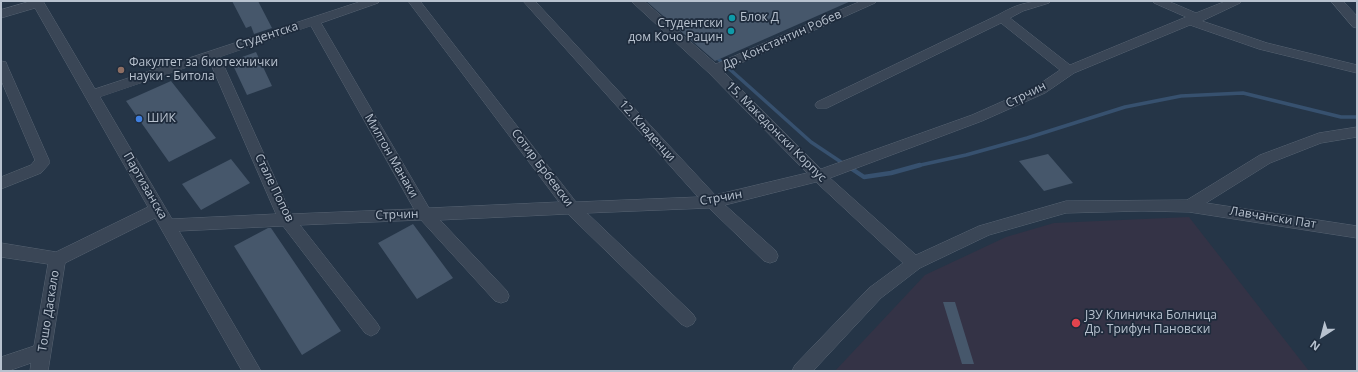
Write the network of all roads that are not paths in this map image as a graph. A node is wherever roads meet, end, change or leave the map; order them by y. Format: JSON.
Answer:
{"nodes":[{"id":1,"x":374,"y":1,"type":"edge"},
{"id":2,"x":414,"y":1,"type":"edge"},
{"id":3,"x":529,"y":1,"type":"edge"},
{"id":4,"x":637,"y":1,"type":"edge"},
{"id":5,"x":871,"y":1,"type":"edge"},
{"id":6,"x":1045,"y":1,"type":"edge"},
{"id":7,"x":1158,"y":1,"type":"edge"},
{"id":8,"x":1236,"y":1,"type":"edge"},
{"id":9,"x":1337,"y":1,"type":"edge"},
{"id":10,"x":37,"y":2,"type":"edge"},
{"id":11,"x":1014,"y":4,"type":"edge"},
{"id":12,"x":1,"y":14,"type":"edge"},
{"id":13,"x":1002,"y":18,"type":"junction"},
{"id":14,"x":1195,"y":19,"type":"junction"},
{"id":15,"x":314,"y":20,"type":"junction"},
{"id":16,"x":1357,"y":24,"type":"edge"},
{"id":17,"x":213,"y":54,"type":"junction"},
{"id":18,"x":1,"y":65,"type":"edge"},
{"id":19,"x":1357,"y":69,"type":"edge"},
{"id":20,"x":714,"y":70,"type":"junction"},
{"id":21,"x":1069,"y":70,"type":"junction"},
{"id":22,"x":92,"y":95,"type":"junction"},
{"id":23,"x":822,"y":105,"type":"dead end"},
{"id":24,"x":1357,"y":132,"type":"edge"},
{"id":25,"x":820,"y":176,"type":"junction"},
{"id":26,"x":1,"y":183,"type":"edge"},
{"id":27,"x":712,"y":202,"type":"junction"},
{"id":28,"x":1189,"y":206,"type":"junction"},
{"id":29,"x":572,"y":208,"type":"junction"},
{"id":30,"x":158,"y":209,"type":"junction"},
{"id":31,"x":425,"y":214,"type":"junction"},
{"id":32,"x":286,"y":219,"type":"junction"},
{"id":33,"x":167,"y":224,"type":"junction"},
{"id":34,"x":1357,"y":232,"type":"edge"},
{"id":35,"x":1,"y":250,"type":"edge"},
{"id":36,"x":770,"y":256,"type":"dead end"},
{"id":37,"x":57,"y":259,"type":"junction"},
{"id":38,"x":914,"y":263,"type":"junction"},
{"id":39,"x":501,"y":296,"type":"dead end"},
{"id":40,"x":687,"y":319,"type":"dead end"},
{"id":41,"x":371,"y":328,"type":"dead end"},
{"id":42,"x":42,"y":351,"type":"junction"},
{"id":43,"x":1,"y":365,"type":"edge"},
{"id":44,"x":39,"y":371,"type":"edge"},
{"id":45,"x":252,"y":371,"type":"edge"},
{"id":46,"x":801,"y":371,"type":"edge"}],
"edges":[{"from":1,"to":15,"type":"street","name":"Студентска"},
{"from":2,"to":29,"type":"street","name":"Сотир Брбевски"},
{"from":3,"to":27,"type":"street","name":"12. Кладенци"},
{"from":4,"to":20,"type":"street","name":"15. Македонски Корпус"},
{"from":5,"to":20,"type":"street","name":"Др. Константин Робев"},
{"from":6,"to":11,"type":"street"},
{"from":7,"to":14,"type":"street"},
{"from":8,"to":14,"type":"street","name":"Стрчин"},
{"from":9,"to":16,"type":"street"},
{"from":10,"to":12,"type":"street"},
{"from":10,"to":22,"type":"street","name":"Партизанска"},
{"from":11,"to":13,"type":"street"},
{"from":13,"to":21,"type":"street"},
{"from":13,"to":23,"type":"street"},
{"from":14,"to":19,"type":"street"},
{"from":14,"to":21,"type":"street","name":"Стрчин"},
{"from":15,"to":17,"type":"street","name":"Студентска"},
{"from":15,"to":31,"type":"street","name":"Милтон Манаки"},
{"from":17,"to":22,"type":"street","name":"Студентска"},
{"from":17,"to":32,"type":"street","name":"Стале Попов"},
{"from":18,"to":26,"type":"street"},
{"from":20,"to":25,"type":"street","name":"15. Македонски Корпус"},
{"from":21,"to":25,"type":"street","name":"Стрчин"},
{"from":22,"to":30,"type":"street","name":"Партизанска"},
{"from":24,"to":28,"type":"street"},
{"from":25,"to":27,"type":"street","name":"Стрчин"},
{"from":25,"to":38,"type":"street","name":"15. Македонски Корпус"},
{"from":27,"to":29,"type":"street","name":"Стрчин"},
{"from":27,"to":36,"type":"street","name":"12. Кладенци"},
{"from":28,"to":34,"type":"street","name":"Лавчански Пат"},
{"from":28,"to":38,"type":"street","name":"Лавчански Пат"},
{"from":29,"to":31,"type":"street","name":"Стрчин"},
{"from":29,"to":40,"type":"street","name":"Сотир Брбевски"},
{"from":30,"to":33,"type":"street","name":"Партизанска"},
{"from":30,"to":37,"type":"street"},
{"from":31,"to":32,"type":"street","name":"Стрчин"},
{"from":31,"to":39,"type":"street","name":"Милтон Манаки"},
{"from":32,"to":33,"type":"street","name":"Стрчин"},
{"from":32,"to":41,"type":"street","name":"Стале Попов"},
{"from":33,"to":45,"type":"street","name":"Партизанска"},
{"from":35,"to":37,"type":"street","name":"Тошо Даскало"},
{"from":37,"to":42,"type":"street","name":"Тошо Даскало"},
{"from":38,"to":46,"type":"street","name":"Лавчански Пат"},
{"from":42,"to":43,"type":"street"},
{"from":42,"to":44,"type":"street","name":"Тошо Даскало"}]}
